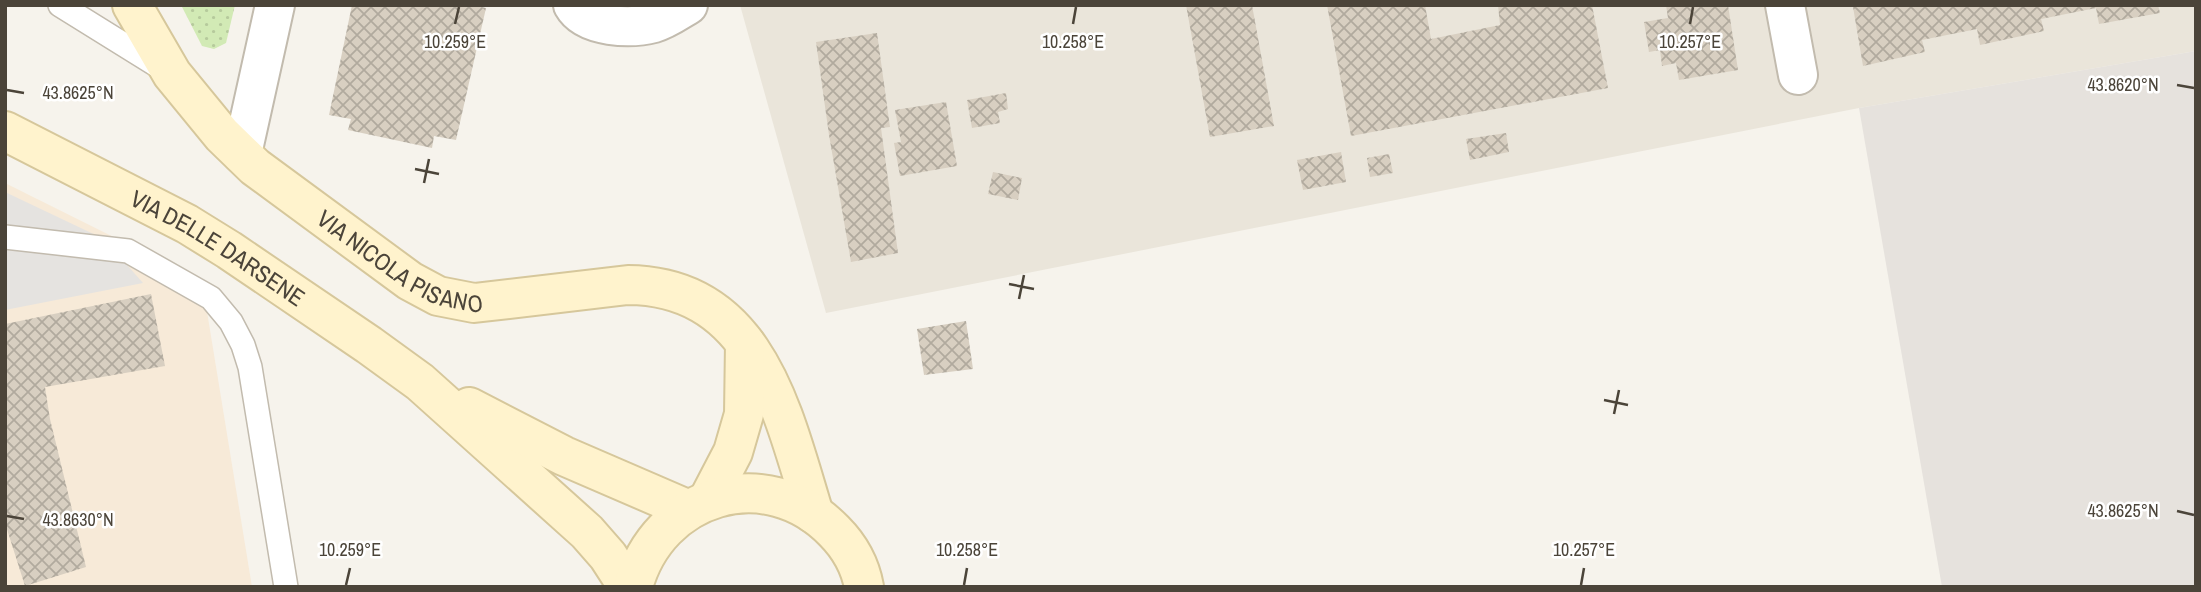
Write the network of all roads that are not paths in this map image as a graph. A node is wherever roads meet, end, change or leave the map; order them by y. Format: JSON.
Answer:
{"nodes":[{"id":1,"x":60,"y":5,"type":"edge"},
{"id":2,"x":132,"y":5,"type":"edge"},
{"id":3,"x":275,"y":5,"type":"edge"},
{"id":4,"x":573,"y":5,"type":"edge"},
{"id":5,"x":688,"y":5,"type":"edge"},
{"id":6,"x":1785,"y":5,"type":"edge"},
{"id":7,"x":172,"y":74,"type":"junction"},
{"id":8,"x":1798,"y":75,"type":"dead end"},
{"id":9,"x":5,"y":131,"type":"edge"},
{"id":10,"x":242,"y":154,"type":"junction"},
{"id":11,"x":5,"y":237,"type":"edge"},
{"id":12,"x":745,"y":343,"type":"junction"},
{"id":13,"x":420,"y":382,"type":"junction"},
{"id":14,"x":698,"y":505,"type":"junction"},
{"id":15,"x":814,"y":514,"type":"junction"},
{"id":16,"x":286,"y":587,"type":"edge"},
{"id":17,"x":630,"y":587,"type":"edge"},
{"id":18,"x":863,"y":587,"type":"edge"}],
"edges":[{"from":1,"to":7,"type":"lane"},
{"from":2,"to":7,"type":"street","name":"VIA NICOLA PISANO"},
{"from":3,"to":10,"type":"street"},
{"from":4,"to":5,"type":"street"},
{"from":6,"to":8,"type":"street"},
{"from":7,"to":10,"type":"street","name":"VIA NICOLA PISANO"},
{"from":9,"to":13,"type":"street","name":"VIA DELLE DARSENE"},
{"from":10,"to":12,"type":"street","name":"VIA NICOLA PISANO"},
{"from":11,"to":16,"type":"lane"},
{"from":12,"to":14,"type":"street","name":"VIA NICOLA PISANO"},
{"from":12,"to":15,"type":"street","name":"VIA NICOLA PISANO"},
{"from":13,"to":14,"type":"street","name":"VIA DELLE DARSENE"},
{"from":13,"to":17,"type":"street","name":"VIA DELLE DARSENE"},
{"from":14,"to":15,"type":"street","name":"VIA NICOLA PISANO"},
{"from":14,"to":17,"type":"street","name":"VIA NICOLA PISANO"},
{"from":15,"to":18,"type":"street","name":"VIA NICOLA PISANO"}]}
